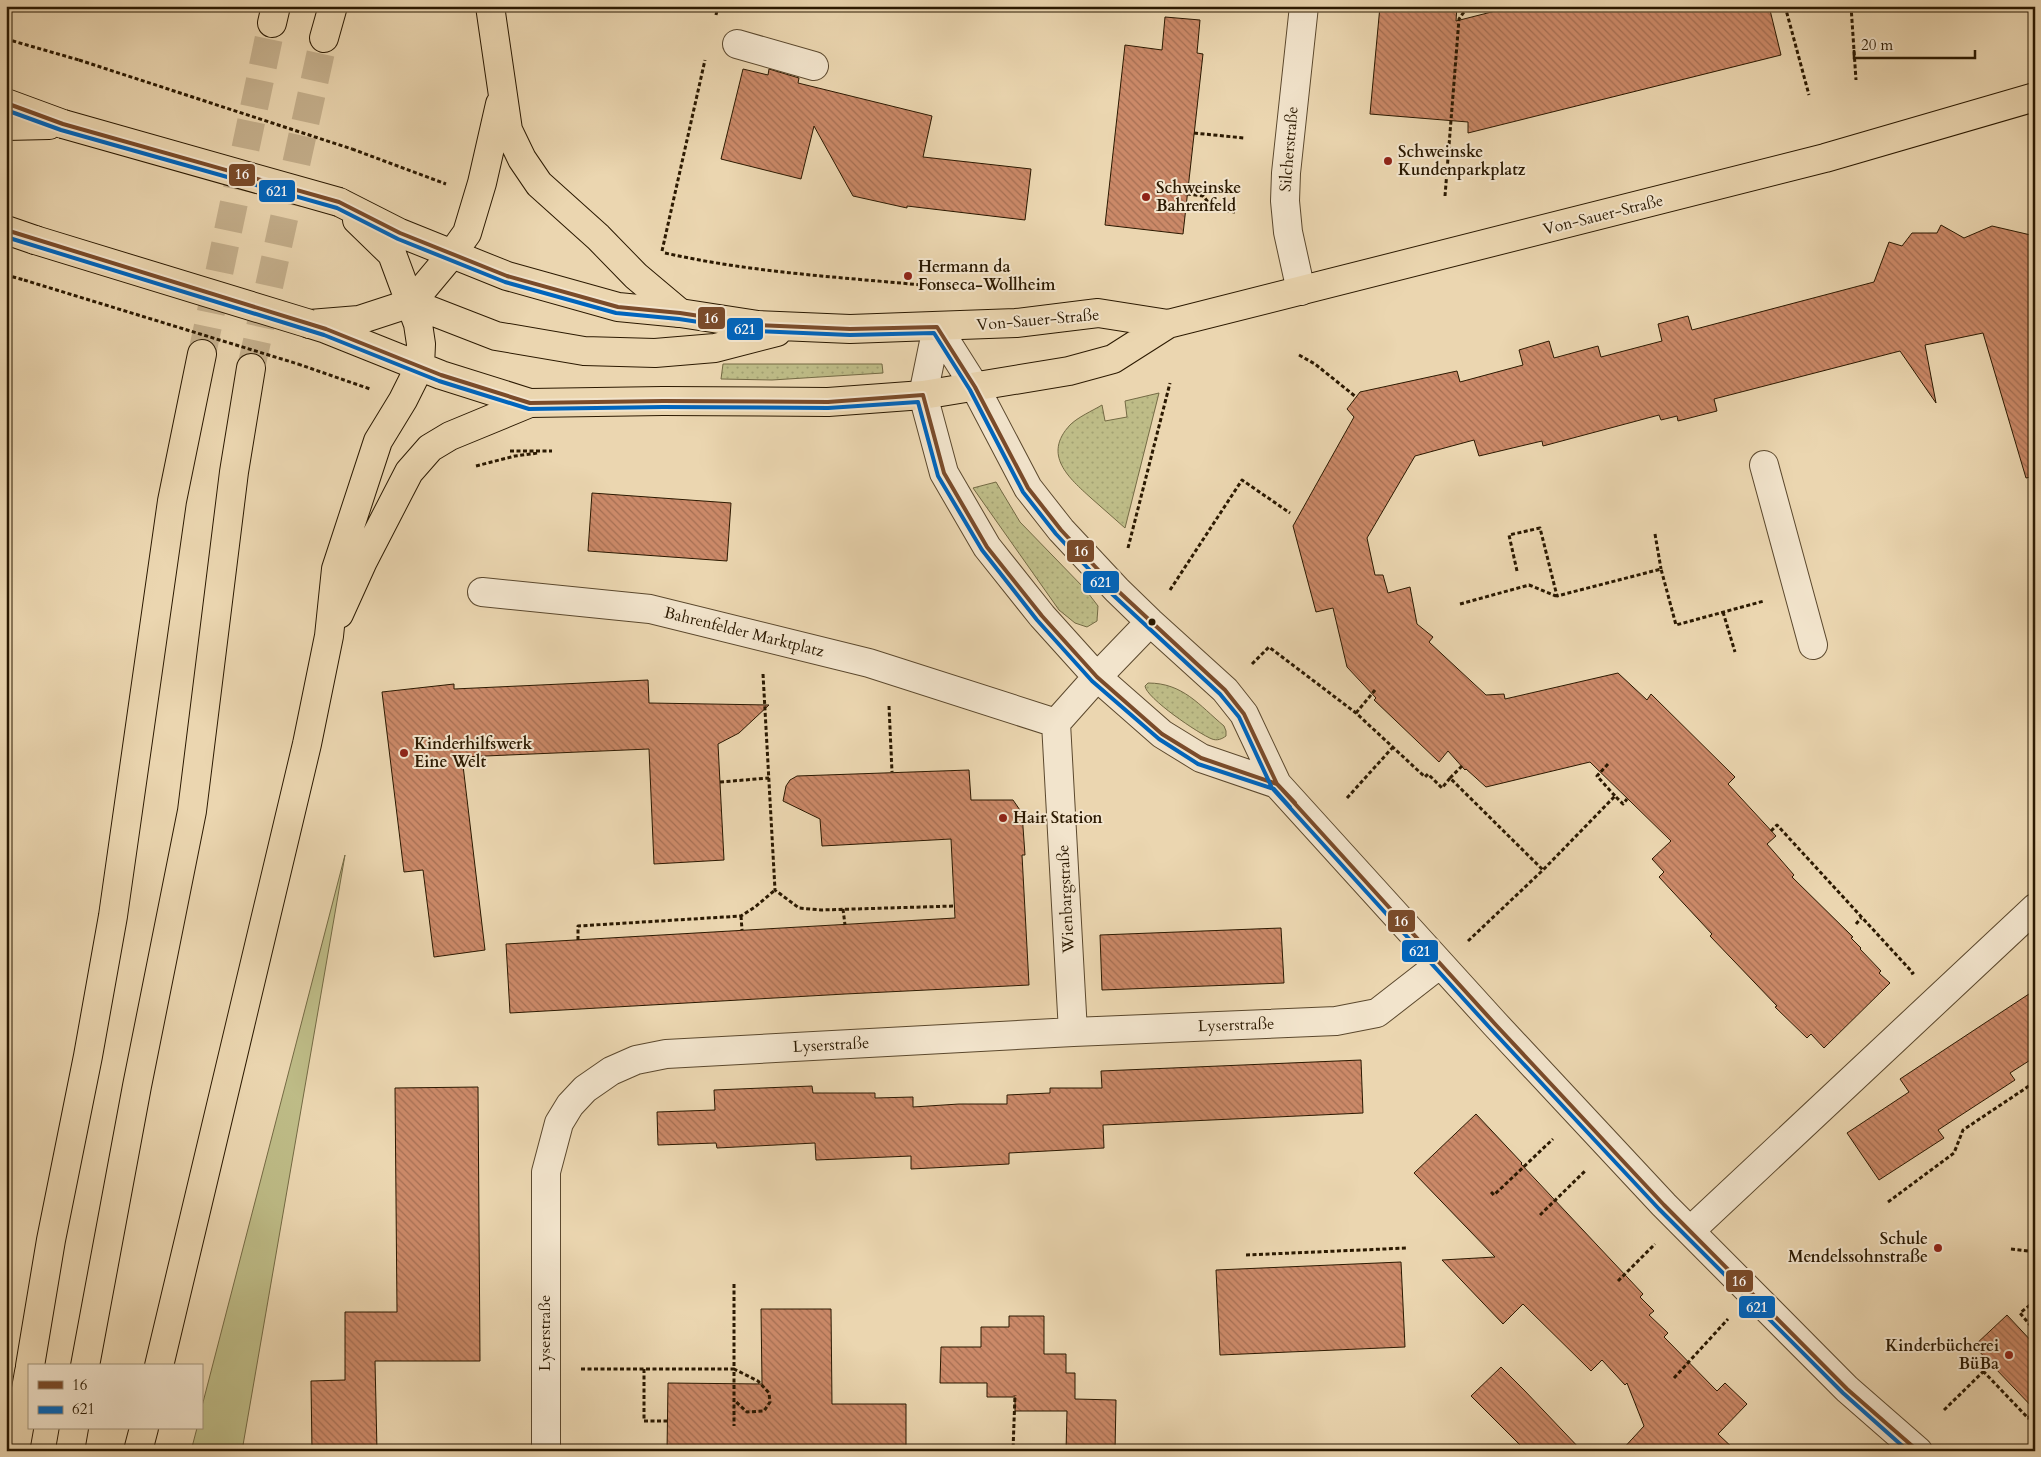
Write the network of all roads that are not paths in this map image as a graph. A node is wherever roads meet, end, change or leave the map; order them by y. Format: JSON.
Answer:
{"nodes":[{"id":1,"x":333,"y":6,"type":"edge"},
{"id":2,"x":490,"y":6,"type":"edge"},
{"id":3,"x":1304,"y":6,"type":"edge"},
{"id":4,"x":324,"y":38,"type":"tunnel mouth"},
{"id":5,"x":736,"y":44,"type":"dead end"},
{"id":6,"x":814,"y":66,"type":"dead end"},
{"id":7,"x":503,"y":90,"type":"junction"},
{"id":8,"x":2035,"y":97,"type":"edge"},
{"id":9,"x":6,"y":103,"type":"edge"},
{"id":10,"x":63,"y":124,"type":"junction"},
{"id":11,"x":6,"y":126,"type":"edge"},
{"id":12,"x":339,"y":202,"type":"junction"},
{"id":13,"x":6,"y":230,"type":"edge"},
{"id":14,"x":452,"y":254,"type":"junction"},
{"id":15,"x":1301,"y":291,"type":"junction"},
{"id":16,"x":411,"y":303,"type":"junction"},
{"id":17,"x":680,"y":313,"type":"junction"},
{"id":18,"x":310,"y":324,"type":"junction"},
{"id":19,"x":1168,"y":324,"type":"junction"},
{"id":20,"x":796,"y":327,"type":"junction"},
{"id":21,"x":937,"y":327,"type":"junction"},
{"id":22,"x":202,"y":354,"type":"tunnel mouth"},
{"id":23,"x":420,"y":366,"type":"junction"},
{"id":24,"x":252,"y":368,"type":"tunnel mouth"},
{"id":25,"x":975,"y":387,"type":"junction"},
{"id":26,"x":923,"y":395,"type":"junction"},
{"id":27,"x":530,"y":403,"type":"junction"},
{"id":28,"x":1764,"y":465,"type":"dead end"},
{"id":29,"x":482,"y":592,"type":"dead end"},
{"id":30,"x":1150,"y":622,"type":"junction"},
{"id":31,"x":329,"y":636,"type":"junction"},
{"id":32,"x":1814,"y":645,"type":"dead end"},
{"id":33,"x":1097,"y":677,"type":"junction"},
{"id":34,"x":1056,"y":723,"type":"junction"},
{"id":35,"x":1277,"y":784,"type":"junction"},
{"id":36,"x":2035,"y":908,"type":"edge"},
{"id":37,"x":1440,"y":964,"type":"junction"},
{"id":38,"x":1073,"y":1032,"type":"junction"},
{"id":39,"x":1690,"y":1231,"type":"junction"},
{"id":40,"x":30,"y":1364,"type":"edge"},
{"id":41,"x":85,"y":1364,"type":"edge"},
{"id":42,"x":159,"y":1364,"type":"edge"},
{"id":43,"x":28,"y":1378,"type":"edge"},
{"id":44,"x":74,"y":1430,"type":"edge"},
{"id":45,"x":143,"y":1430,"type":"edge"},
{"id":46,"x":16,"y":1451,"type":"edge"},
{"id":47,"x":70,"y":1451,"type":"edge"},
{"id":48,"x":138,"y":1451,"type":"edge"},
{"id":49,"x":546,"y":1451,"type":"edge"},
{"id":50,"x":1918,"y":1451,"type":"edge"}],
"edges":[{"from":1,"to":4,"type":"main road"},
{"from":2,"to":7,"type":"main road"},
{"from":3,"to":15,"type":"street","name":"Silcherstraße"},
{"from":5,"to":6,"type":"street"},
{"from":7,"to":14,"type":"main road"},
{"from":7,"to":17,"type":"main road"},
{"from":8,"to":15,"type":"main road","name":"Von-Sauer-Straße"},
{"from":9,"to":10,"type":"main road"},
{"from":10,"to":11,"type":"main road"},
{"from":10,"to":12,"type":"main road","bridge":true},
{"from":12,"to":14,"type":"main road"},
{"from":12,"to":16,"type":"main road"},
{"from":13,"to":18,"type":"main road","bridge":true},
{"from":14,"to":16,"type":"main road"},
{"from":14,"to":17,"type":"main road"},
{"from":15,"to":19,"type":"main road","name":"Von-Sauer-Straße"},
{"from":16,"to":18,"type":"main road"},
{"from":16,"to":20,"type":"main road"},
{"from":16,"to":23,"type":"main road"},
{"from":17,"to":20,"type":"main road"},
{"from":18,"to":23,"type":"main road"},
{"from":19,"to":21,"type":"main road","name":"Von-Sauer-Straße"},
{"from":19,"to":25,"type":"main road","name":"Von-Sauer-Straße"},
{"from":20,"to":21,"type":"main road"},
{"from":21,"to":25,"type":"street"},
{"from":21,"to":26,"type":"street"},
{"from":22,"to":40,"type":"main road"},
{"from":23,"to":27,"type":"main road"},
{"from":23,"to":31,"type":"main road"},
{"from":24,"to":41,"type":"main road"},
{"from":25,"to":26,"type":"main road","name":"Von-Sauer-Straße"},
{"from":25,"to":30,"type":"street"},
{"from":26,"to":27,"type":"main road"},
{"from":26,"to":33,"type":"street"},
{"from":27,"to":31,"type":"main road"},
{"from":28,"to":32,"type":"street"},
{"from":29,"to":34,"type":"street","name":"Bahrenfelder Marktplatz"},
{"from":30,"to":33,"type":"street"},
{"from":30,"to":35,"type":"street"},
{"from":31,"to":42,"type":"main road"},
{"from":33,"to":34,"type":"street"},
{"from":33,"to":35,"type":"street"},
{"from":34,"to":38,"type":"street","name":"Wienbargstraße"},
{"from":35,"to":37,"type":"street"},
{"from":36,"to":39,"type":"street"},
{"from":37,"to":38,"type":"street","name":"Lyserstraße"},
{"from":37,"to":39,"type":"street"},
{"from":38,"to":49,"type":"street","name":"Lyserstraße"},
{"from":39,"to":50,"type":"street"},
{"from":43,"to":46,"type":"main road"},
{"from":44,"to":47,"type":"main road"},
{"from":45,"to":48,"type":"main road"}]}
